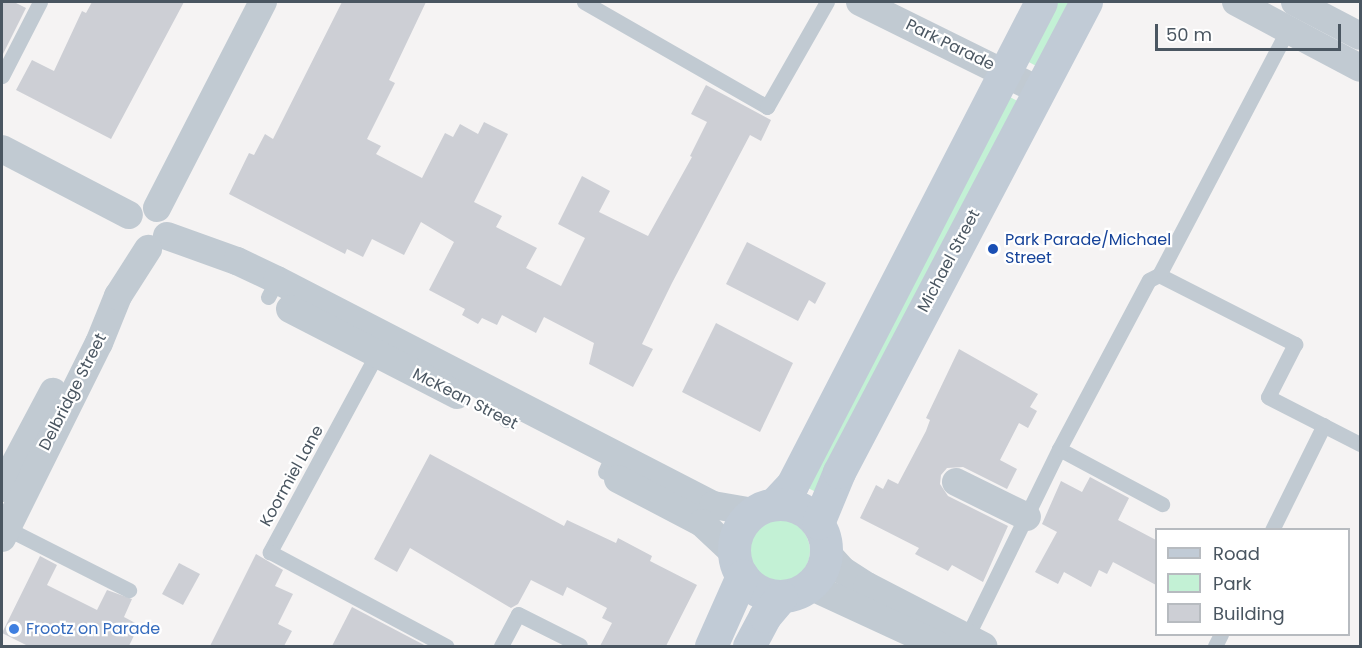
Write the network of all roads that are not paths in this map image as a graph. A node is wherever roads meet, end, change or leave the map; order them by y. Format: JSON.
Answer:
{"nodes":[{"id":1,"x":40,"y":2,"type":"edge"},
{"id":2,"x":262,"y":2,"type":"edge"},
{"id":3,"x":585,"y":2,"type":"edge"},
{"id":4,"x":827,"y":2,"type":"edge"},
{"id":5,"x":860,"y":2,"type":"edge"},
{"id":6,"x":1041,"y":2,"type":"edge"},
{"id":7,"x":1086,"y":2,"type":"edge"},
{"id":8,"x":1236,"y":2,"type":"edge"},
{"id":9,"x":1295,"y":2,"type":"edge"},
{"id":10,"x":1288,"y":29,"type":"junction"},
{"id":11,"x":1360,"y":36,"type":"edge"},
{"id":12,"x":1360,"y":68,"type":"edge"},
{"id":13,"x":1004,"y":72,"type":"junction"},
{"id":14,"x":2,"y":76,"type":"edge"},
{"id":15,"x":1038,"y":90,"type":"junction"},
{"id":16,"x":2,"y":149,"type":"edge"},
{"id":17,"x":144,"y":235,"type":"junction"},
{"id":18,"x":1159,"y":275,"type":"junction"},
{"id":19,"x":381,"y":344,"type":"junction"},
{"id":20,"x":1324,"y":425,"type":"junction"},
{"id":21,"x":1360,"y":444,"type":"edge"},
{"id":22,"x":1059,"y":449,"type":"junction"},
{"id":23,"x":609,"y":463,"type":"junction"},
{"id":24,"x":3,"y":480,"type":"edge"},
{"id":25,"x":956,"y":482,"type":"dead end"},
{"id":26,"x":1162,"y":504,"type":"dead end"},
{"id":27,"x":764,"y":507,"type":"junction"},
{"id":28,"x":1027,"y":518,"type":"junction"},
{"id":29,"x":1273,"y":528,"type":"edge"},
{"id":30,"x":4,"y":533,"type":"edge"},
{"id":31,"x":822,"y":537,"type":"junction"},
{"id":32,"x":738,"y":565,"type":"junction"},
{"id":33,"x":129,"y":590,"type":"dead end"},
{"id":34,"x":796,"y":591,"type":"junction"},
{"id":35,"x":881,"y":606,"type":"junction"},
{"id":36,"x":930,"y":634,"type":"edge"},
{"id":37,"x":971,"y":644,"type":"edge"},
{"id":38,"x":580,"y":645,"type":"dead end"},
{"id":39,"x":446,"y":646,"type":"edge"},
{"id":40,"x":501,"y":646,"type":"edge"},
{"id":41,"x":711,"y":646,"type":"edge"},
{"id":42,"x":749,"y":646,"type":"edge"}],
"edges":[{"from":1,"to":14,"type":"lane"},
{"from":2,"to":17,"type":"street"},
{"from":3,"to":4,"type":"lane"},
{"from":5,"to":13,"type":"street","name":"Park Parade"},
{"from":6,"to":13,"type":"street"},
{"from":7,"to":15,"type":"street","name":"Michael Street"},
{"from":8,"to":10,"type":"street"},
{"from":9,"to":11,"type":"street"},
{"from":10,"to":12,"type":"street"},
{"from":10,"to":18,"type":"lane"},
{"from":13,"to":15,"type":"street","name":"Park Parade"},
{"from":13,"to":27,"type":"street"},
{"from":15,"to":31,"type":"street","name":"Michael Street"},
{"from":16,"to":17,"type":"street","name":"McKean Street"},
{"from":17,"to":19,"type":"street","name":"McKean Street"},
{"from":17,"to":24,"type":"street","name":"Delbridge Street"},
{"from":17,"to":30,"type":"street","name":"Delbridge Street"},
{"from":18,"to":20,"type":"lane"},
{"from":18,"to":22,"type":"lane"},
{"from":19,"to":23,"type":"street","name":"McKean Street"},
{"from":19,"to":39,"type":"lane","name":"Koormiel Lane"},
{"from":20,"to":21,"type":"lane"},
{"from":20,"to":29,"type":"lane"},
{"from":22,"to":26,"type":"lane"},
{"from":22,"to":28,"type":"lane"},
{"from":23,"to":27,"type":"street","name":"McKean Street"},
{"from":23,"to":32,"type":"street","name":"McKean Street"},
{"from":25,"to":28,"type":"street"},
{"from":27,"to":31,"type":"street"},
{"from":27,"to":32,"type":"street"},
{"from":28,"to":37,"type":"lane"},
{"from":30,"to":33,"type":"lane"},
{"from":31,"to":34,"type":"street"},
{"from":31,"to":35,"type":"street"},
{"from":32,"to":34,"type":"street"},
{"from":32,"to":41,"type":"street"},
{"from":34,"to":35,"type":"street"},
{"from":34,"to":42,"type":"street"},
{"from":35,"to":36,"type":"street"},
{"from":36,"to":37,"type":"street"},
{"from":38,"to":40,"type":"lane"}]}
